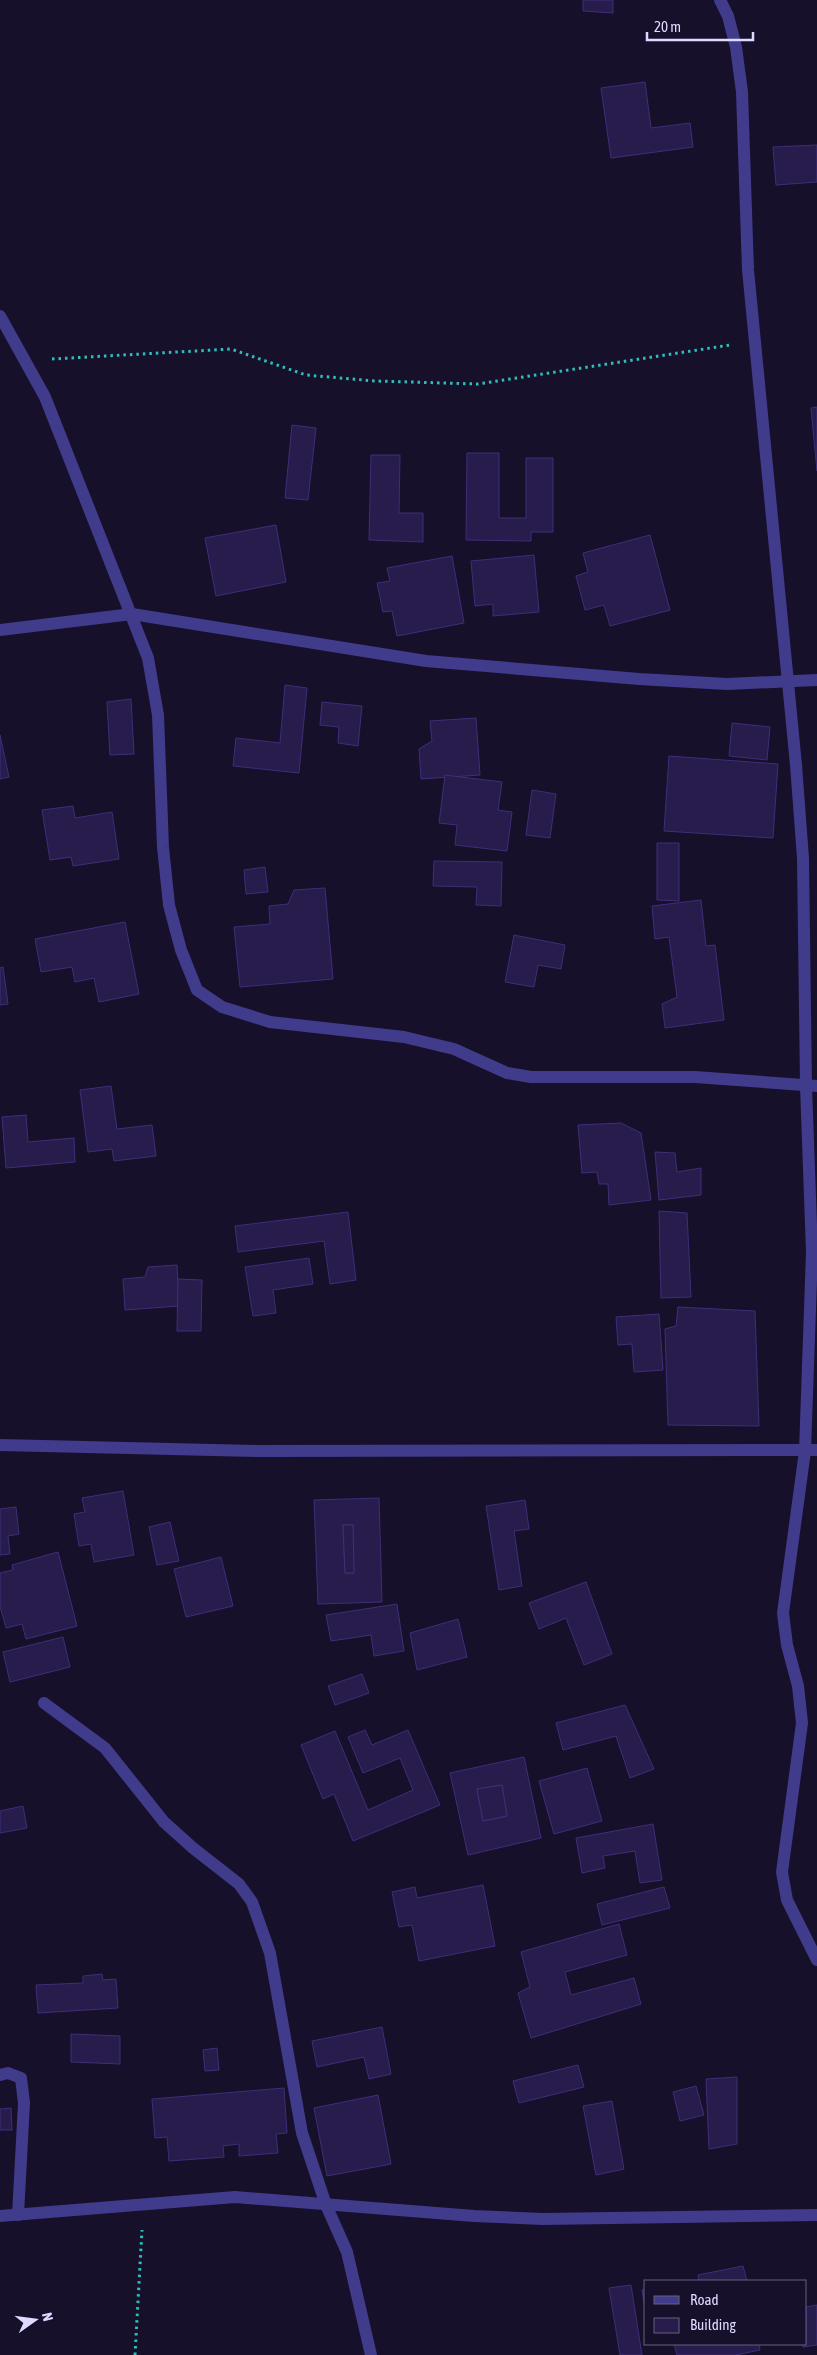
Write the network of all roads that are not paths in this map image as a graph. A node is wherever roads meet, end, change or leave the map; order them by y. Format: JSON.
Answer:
{"nodes":[{"id":1,"x":720,"y":0,"type":"edge"},
{"id":2,"x":0,"y":316,"type":"edge"},
{"id":3,"x":132,"y":614,"type":"junction"},
{"id":4,"x":0,"y":630,"type":"edge"},
{"id":5,"x":817,"y":680,"type":"edge"},
{"id":6,"x":788,"y":681,"type":"junction"},
{"id":7,"x":812,"y":1086,"type":"edge"},
{"id":8,"x":0,"y":1445,"type":"edge"},
{"id":9,"x":811,"y":1450,"type":"edge"},
{"id":10,"x":44,"y":1702,"type":"dead end"},
{"id":11,"x":817,"y":1960,"type":"edge"},
{"id":12,"x":0,"y":2075,"type":"edge"},
{"id":13,"x":326,"y":2205,"type":"junction"},
{"id":14,"x":817,"y":2215,"type":"edge"},
{"id":15,"x":0,"y":2216,"type":"edge"},
{"id":16,"x":18,"y":2216,"type":"junction"},
{"id":17,"x":371,"y":2355,"type":"edge"}],
"edges":[{"from":1,"to":6,"type":"street"},
{"from":2,"to":3,"type":"street"},
{"from":3,"to":4,"type":"street"},
{"from":3,"to":6,"type":"street"},
{"from":3,"to":7,"type":"street"},
{"from":5,"to":6,"type":"street"},
{"from":6,"to":7,"type":"street"},
{"from":7,"to":9,"type":"street"},
{"from":8,"to":9,"type":"street"},
{"from":9,"to":11,"type":"street"},
{"from":10,"to":13,"type":"street"},
{"from":12,"to":16,"type":"street"},
{"from":13,"to":14,"type":"street"},
{"from":13,"to":16,"type":"street"},
{"from":13,"to":17,"type":"street"},
{"from":15,"to":16,"type":"street"}]}
